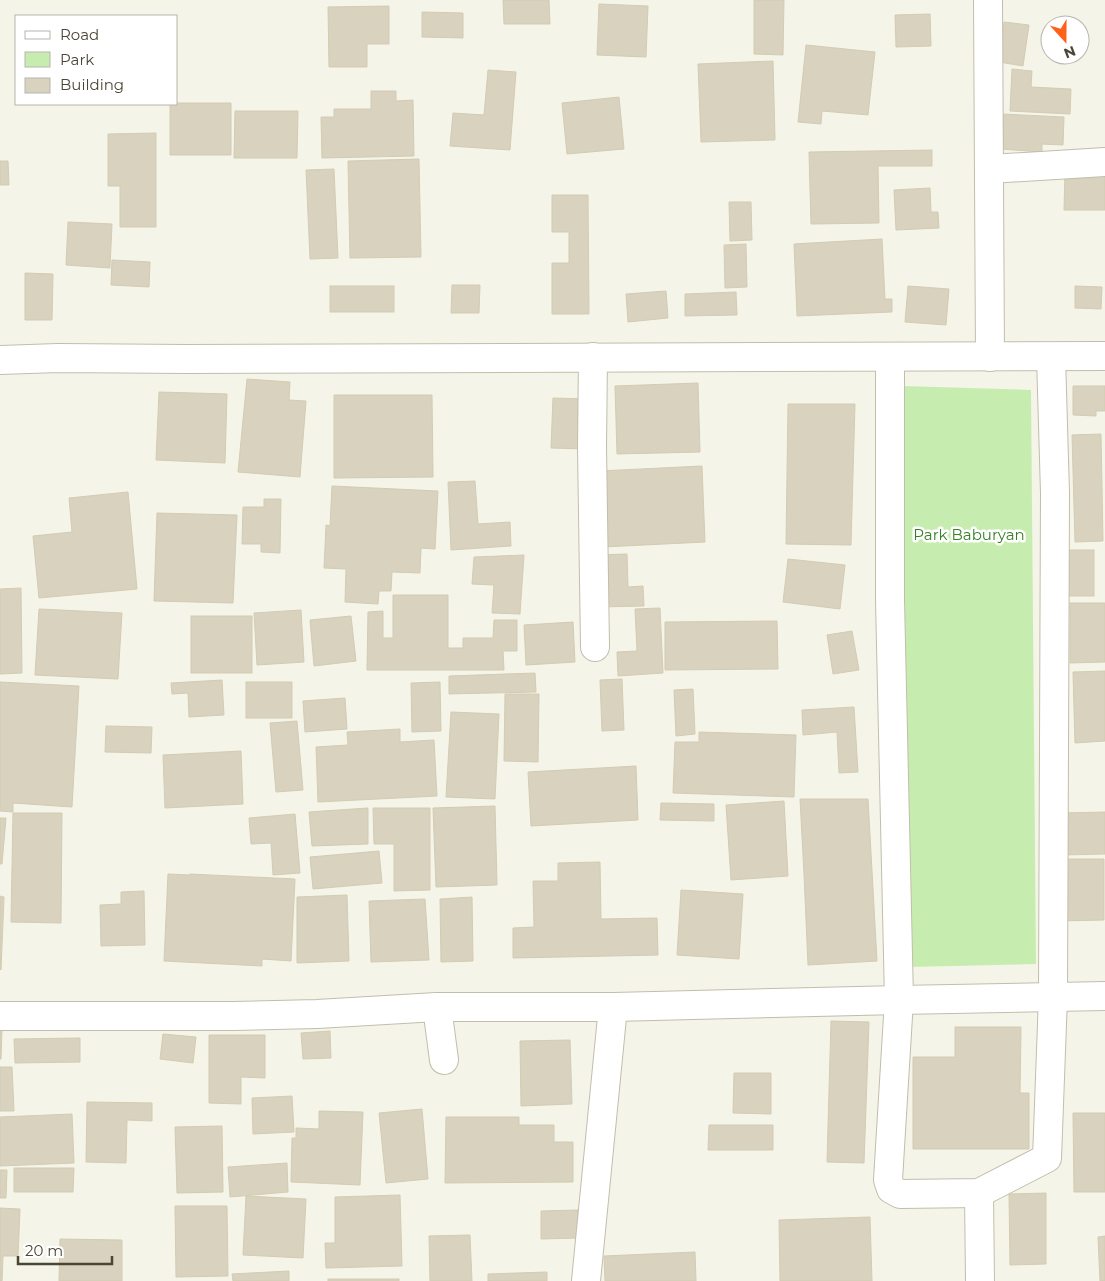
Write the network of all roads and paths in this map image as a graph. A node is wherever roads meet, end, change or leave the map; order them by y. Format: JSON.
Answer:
{"nodes":[{"id":1,"x":988,"y":0,"type":"edge"},
{"id":2,"x":1105,"y":162,"type":"edge"},
{"id":3,"x":990,"y":169,"type":"junction"},
{"id":4,"x":1105,"y":356,"type":"edge"},
{"id":5,"x":593,"y":357,"type":"junction"},
{"id":6,"x":890,"y":357,"type":"junction"},
{"id":7,"x":990,"y":357,"type":"junction"},
{"id":8,"x":1051,"y":357,"type":"junction"},
{"id":9,"x":0,"y":360,"type":"edge"},
{"id":10,"x":595,"y":647,"type":"dead end"},
{"id":11,"x":1105,"y":996,"type":"edge"},
{"id":12,"x":1053,"y":997,"type":"junction"},
{"id":13,"x":899,"y":1000,"type":"junction"},
{"id":14,"x":437,"y":1007,"type":"junction"},
{"id":15,"x":613,"y":1007,"type":"junction"},
{"id":16,"x":0,"y":1016,"type":"edge"},
{"id":17,"x":444,"y":1060,"type":"dead end"},
{"id":18,"x":979,"y":1193,"type":"junction"},
{"id":19,"x":586,"y":1281,"type":"edge"},
{"id":20,"x":980,"y":1281,"type":"edge"}],
"edges":[{"from":1,"to":3,"type":"street"},
{"from":2,"to":3,"type":"street"},
{"from":3,"to":7,"type":"street"},
{"from":4,"to":8,"type":"street"},
{"from":5,"to":6,"type":"street"},
{"from":5,"to":9,"type":"street"},
{"from":5,"to":10,"type":"street"},
{"from":6,"to":7,"type":"street"},
{"from":6,"to":13,"type":"street"},
{"from":7,"to":8,"type":"street"},
{"from":8,"to":12,"type":"street"},
{"from":11,"to":12,"type":"street"},
{"from":12,"to":13,"type":"street"},
{"from":12,"to":18,"type":"street"},
{"from":13,"to":15,"type":"street"},
{"from":13,"to":18,"type":"street"},
{"from":14,"to":15,"type":"street"},
{"from":14,"to":16,"type":"street"},
{"from":14,"to":17,"type":"street"},
{"from":15,"to":19,"type":"street"},
{"from":18,"to":20,"type":"street"}]}
